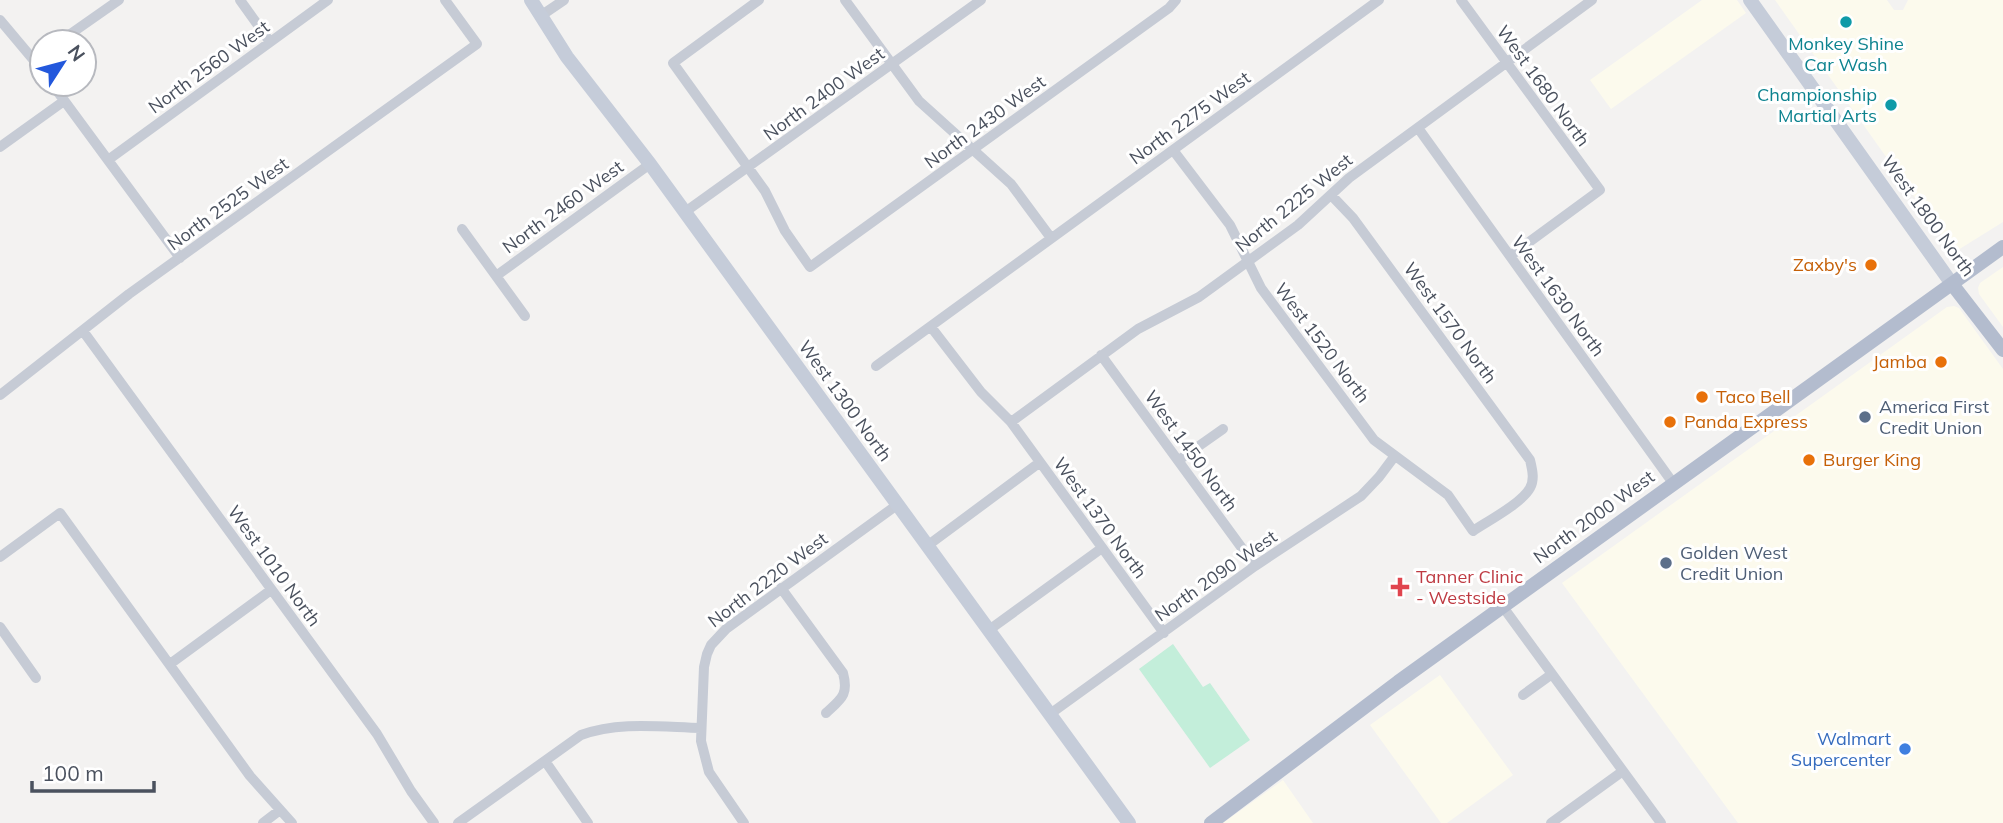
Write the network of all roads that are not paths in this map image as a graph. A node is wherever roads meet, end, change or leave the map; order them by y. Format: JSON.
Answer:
{"nodes":[{"id":1,"x":119,"y":0,"type":"edge"},
{"id":2,"x":240,"y":0,"type":"edge"},
{"id":3,"x":328,"y":0,"type":"edge"},
{"id":4,"x":445,"y":0,"type":"edge"},
{"id":5,"x":531,"y":0,"type":"edge"},
{"id":6,"x":564,"y":0,"type":"edge"},
{"id":7,"x":759,"y":0,"type":"edge"},
{"id":8,"x":845,"y":0,"type":"edge"},
{"id":9,"x":981,"y":0,"type":"edge"},
{"id":10,"x":1176,"y":0,"type":"edge"},
{"id":11,"x":1379,"y":0,"type":"edge"},
{"id":12,"x":1461,"y":0,"type":"edge"},
{"id":13,"x":1592,"y":0,"type":"edge"},
{"id":14,"x":1750,"y":0,"type":"edge"},
{"id":15,"x":542,"y":15,"type":"junction"},
{"id":16,"x":0,"y":20,"type":"edge"},
{"id":17,"x":79,"y":28,"type":"edge"},
{"id":18,"x":270,"y":42,"type":"junction"},
{"id":19,"x":28,"y":47,"type":"edge"},
{"id":20,"x":1507,"y":63,"type":"junction"},
{"id":21,"x":892,"y":64,"type":"junction"},
{"id":22,"x":62,"y":98,"type":"edge"},
{"id":23,"x":64,"y":101,"type":"junction"},
{"id":24,"x":1418,"y":128,"type":"junction"},
{"id":25,"x":0,"y":147,"type":"edge"},
{"id":26,"x":973,"y":149,"type":"junction"},
{"id":27,"x":1173,"y":150,"type":"junction"},
{"id":28,"x":108,"y":160,"type":"junction"},
{"id":29,"x":650,"y":164,"type":"junction"},
{"id":30,"x":748,"y":167,"type":"junction"},
{"id":31,"x":1332,"y":196,"type":"junction"},
{"id":32,"x":685,"y":212,"type":"junction"},
{"id":33,"x":462,"y":229,"type":"dead end"},
{"id":34,"x":1051,"y":239,"type":"junction"},
{"id":35,"x":2003,"y":247,"type":"edge"},
{"id":36,"x":1510,"y":256,"type":"junction"},
{"id":37,"x":180,"y":258,"type":"junction"},
{"id":38,"x":1247,"y":262,"type":"junction"},
{"id":39,"x":496,"y":276,"type":"junction"},
{"id":40,"x":1952,"y":284,"type":"junction"},
{"id":41,"x":525,"y":316,"type":"dead end"},
{"id":42,"x":931,"y":327,"type":"junction"},
{"id":43,"x":83,"y":331,"type":"junction"},
{"id":44,"x":2003,"y":350,"type":"edge"},
{"id":45,"x":1101,"y":355,"type":"junction"},
{"id":46,"x":876,"y":366,"type":"dead end"},
{"id":47,"x":0,"y":395,"type":"edge"},
{"id":48,"x":1011,"y":422,"type":"junction"},
{"id":49,"x":1223,"y":429,"type":"dead end"},
{"id":50,"x":1394,"y":457,"type":"junction"},
{"id":51,"x":1179,"y":460,"type":"junction"},
{"id":52,"x":1039,"y":463,"type":"junction"},
{"id":53,"x":1673,"y":483,"type":"junction"},
{"id":54,"x":897,"y":505,"type":"junction"},
{"id":55,"x":1473,"y":531,"type":"joint"},
{"id":56,"x":927,"y":546,"type":"junction"},
{"id":57,"x":1102,"y":548,"type":"junction"},
{"id":58,"x":0,"y":557,"type":"edge"},
{"id":59,"x":1255,"y":566,"type":"junction"},
{"id":60,"x":781,"y":588,"type":"junction"},
{"id":61,"x":271,"y":590,"type":"junction"},
{"id":62,"x":1503,"y":607,"type":"junction"},
{"id":63,"x":0,"y":627,"type":"edge"},
{"id":64,"x":989,"y":630,"type":"junction"},
{"id":65,"x":1164,"y":633,"type":"junction"},
{"id":66,"x":170,"y":664,"type":"junction"},
{"id":67,"x":1552,"y":674,"type":"junction"},
{"id":68,"x":36,"y":678,"type":"dead end"},
{"id":69,"x":1523,"y":695,"type":"dead end"},
{"id":70,"x":826,"y":713,"type":"dead end"},
{"id":71,"x":1050,"y":714,"type":"junction"},
{"id":72,"x":701,"y":728,"type":"junction"},
{"id":73,"x":545,"y":761,"type":"junction"},
{"id":74,"x":1623,"y":771,"type":"junction"},
{"id":75,"x":280,"y":810,"type":"junction"},
{"id":76,"x":263,"y":823,"type":"edge"},
{"id":77,"x":292,"y":823,"type":"edge"},
{"id":78,"x":435,"y":823,"type":"edge"},
{"id":79,"x":458,"y":823,"type":"edge"},
{"id":80,"x":588,"y":823,"type":"edge"},
{"id":81,"x":744,"y":823,"type":"edge"},
{"id":82,"x":1129,"y":823,"type":"edge"},
{"id":83,"x":1211,"y":823,"type":"edge"},
{"id":84,"x":1552,"y":823,"type":"edge"},
{"id":85,"x":1661,"y":823,"type":"edge"}],
"edges":[{"from":1,"to":17,"type":"street"},
{"from":2,"to":18,"type":"street"},
{"from":3,"to":18,"type":"street","name":"North 2560 West"},
{"from":4,"to":37,"type":"street","name":"North 2525 West"},
{"from":5,"to":15,"type":"street","name":"West 1300 North"},
{"from":6,"to":15,"type":"street"},
{"from":7,"to":30,"type":"street"},
{"from":8,"to":21,"type":"street"},
{"from":9,"to":21,"type":"street","name":"North 2400 West"},
{"from":10,"to":26,"type":"street","name":"North 2430 West"},
{"from":11,"to":27,"type":"street","name":"North 2275 West"},
{"from":12,"to":20,"type":"street","name":"West 1680 North"},
{"from":13,"to":20,"type":"street","name":"North 2225 West"},
{"from":14,"to":40,"type":"street","name":"West 1800 North"},
{"from":15,"to":29,"type":"street","name":"West 1300 North"},
{"from":16,"to":19,"type":"street"},
{"from":18,"to":28,"type":"street","name":"North 2560 West"},
{"from":20,"to":24,"type":"street","name":"North 2225 West"},
{"from":20,"to":36,"type":"street","name":"West 1680 North"},
{"from":21,"to":26,"type":"street"},
{"from":21,"to":30,"type":"street","name":"North 2400 West"},
{"from":22,"to":23,"type":"street"},
{"from":23,"to":25,"type":"street"},
{"from":23,"to":28,"type":"street"},
{"from":24,"to":31,"type":"street","name":"North 2225 West"},
{"from":24,"to":36,"type":"street","name":"West 1630 North"},
{"from":26,"to":30,"type":"street","name":"North 2430 West"},
{"from":26,"to":34,"type":"street"},
{"from":27,"to":34,"type":"street","name":"North 2275 West"},
{"from":27,"to":38,"type":"street","name":"West 1520 North"},
{"from":28,"to":37,"type":"street"},
{"from":29,"to":32,"type":"street","name":"West 1300 North"},
{"from":29,"to":39,"type":"street","name":"North 2460 West"},
{"from":30,"to":32,"type":"street","name":"North 2400 West"},
{"from":31,"to":38,"type":"street","name":"North 2225 West"},
{"from":31,"to":55,"type":"street","name":"West 1570 North"},
{"from":32,"to":54,"type":"street","name":"West 1300 North"},
{"from":33,"to":39,"type":"street"},
{"from":34,"to":42,"type":"street","name":"North 2275 West"},
{"from":35,"to":40,"type":"main road","name":"North 2000 West"},
{"from":36,"to":53,"type":"street","name":"West 1630 North"},
{"from":37,"to":43,"type":"street","name":"North 2525 West"},
{"from":38,"to":45,"type":"street","name":"North 2225 West"},
{"from":38,"to":50,"type":"street","name":"West 1520 North"},
{"from":39,"to":41,"type":"street"},
{"from":40,"to":44,"type":"main road","name":"West 1800 North"},
{"from":40,"to":53,"type":"main road","name":"North 2000 West"},
{"from":42,"to":46,"type":"street","name":"North 2275 West"},
{"from":42,"to":48,"type":"street","name":"West 1370 North"},
{"from":43,"to":47,"type":"street","name":"North 2525 West"},
{"from":43,"to":61,"type":"street","name":"West 1010 North"},
{"from":45,"to":48,"type":"street","name":"North 2225 West"},
{"from":45,"to":51,"type":"street","name":"West 1450 North"},
{"from":48,"to":52,"type":"street","name":"West 1370 North"},
{"from":49,"to":51,"type":"street"},
{"from":50,"to":55,"type":"street","name":"West 1520 North"},
{"from":50,"to":59,"type":"street","name":"North 2090 West"},
{"from":51,"to":59,"type":"street","name":"West 1450 North"},
{"from":52,"to":56,"type":"street"},
{"from":52,"to":57,"type":"street","name":"West 1370 North"},
{"from":53,"to":62,"type":"main road","name":"North 2000 West"},
{"from":54,"to":56,"type":"street","name":"West 1300 North"},
{"from":54,"to":60,"type":"street","name":"North 2220 West"},
{"from":56,"to":64,"type":"street","name":"West 1300 North"},
{"from":57,"to":64,"type":"street"},
{"from":57,"to":65,"type":"street","name":"West 1370 North"},
{"from":58,"to":66,"type":"street"},
{"from":59,"to":65,"type":"street","name":"North 2090 West"},
{"from":60,"to":70,"type":"street"},
{"from":60,"to":72,"type":"street","name":"North 2220 West"},
{"from":61,"to":66,"type":"street"},
{"from":61,"to":78,"type":"street","name":"West 1010 North"},
{"from":62,"to":67,"type":"street"},
{"from":62,"to":83,"type":"main road","name":"North 2000 West"},
{"from":63,"to":68,"type":"street"},
{"from":64,"to":71,"type":"street","name":"West 1300 North"},
{"from":65,"to":71,"type":"street","name":"North 2090 West"},
{"from":66,"to":75,"type":"street"},
{"from":67,"to":69,"type":"street"},
{"from":67,"to":74,"type":"street"},
{"from":71,"to":82,"type":"street","name":"West 1300 North"},
{"from":72,"to":73,"type":"street"},
{"from":72,"to":81,"type":"street","name":"North 2220 West"},
{"from":73,"to":79,"type":"street"},
{"from":73,"to":80,"type":"street"},
{"from":74,"to":84,"type":"street"},
{"from":74,"to":85,"type":"street"},
{"from":75,"to":76,"type":"street"},
{"from":75,"to":77,"type":"street"}]}
